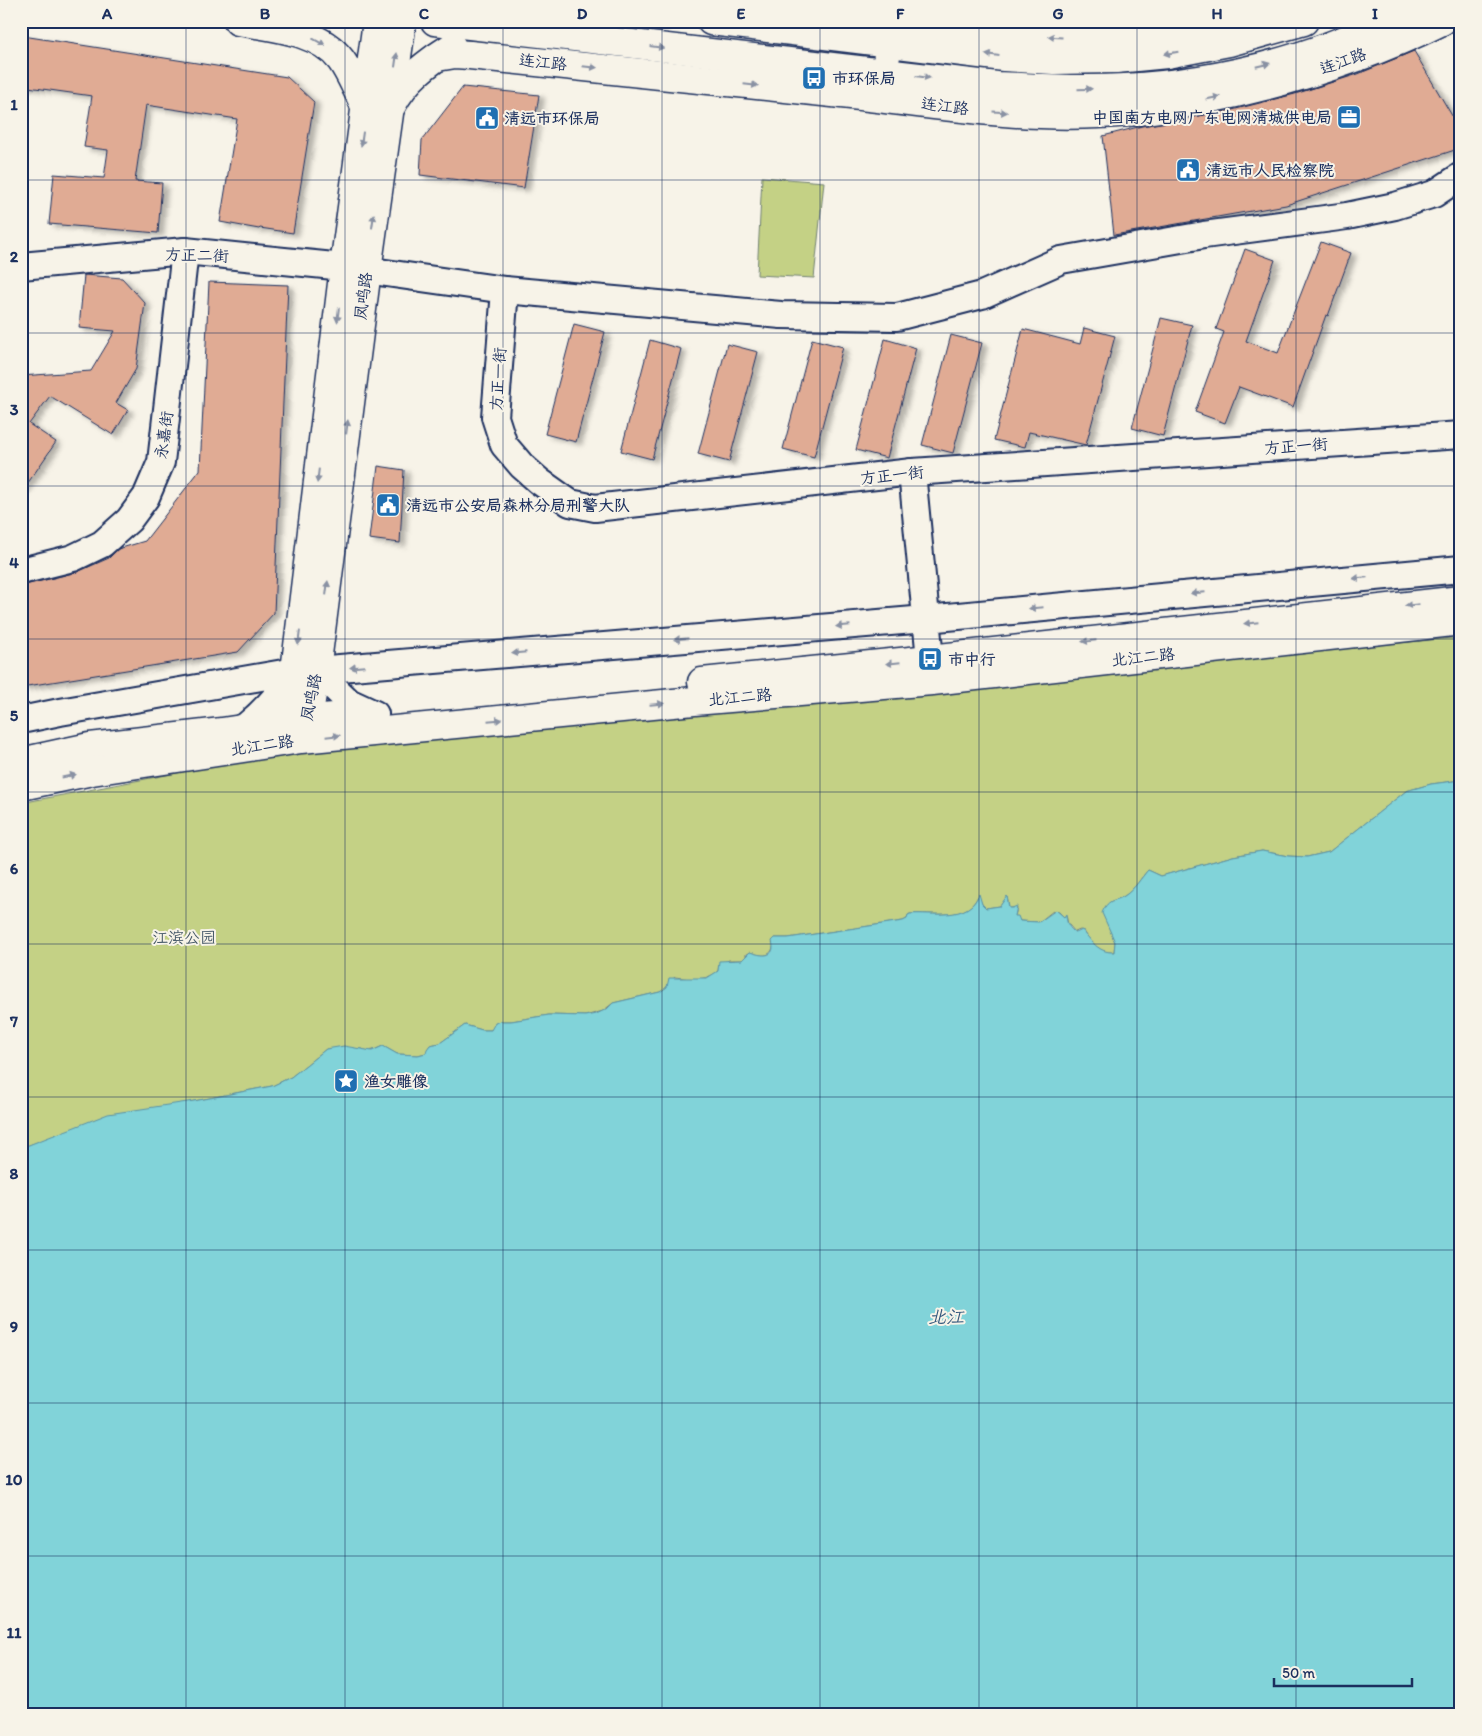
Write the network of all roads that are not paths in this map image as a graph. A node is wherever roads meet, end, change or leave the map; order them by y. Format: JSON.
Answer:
{"nodes":[{"id":1,"x":238,"y":21,"type":"edge"},
{"id":2,"x":376,"y":21,"type":"edge"},
{"id":3,"x":402,"y":21,"type":"edge"},
{"id":4,"x":435,"y":21,"type":"edge"},
{"id":5,"x":711,"y":21,"type":"edge"},
{"id":6,"x":826,"y":21,"type":"edge"},
{"id":7,"x":908,"y":21,"type":"edge"},
{"id":8,"x":1225,"y":21,"type":"edge"},
{"id":9,"x":1304,"y":21,"type":"edge"},
{"id":10,"x":1386,"y":21,"type":"edge"},
{"id":11,"x":1442,"y":21,"type":"edge"},
{"id":12,"x":500,"y":29,"type":"junction"},
{"id":13,"x":890,"y":32,"type":"edge"},
{"id":14,"x":857,"y":38,"type":"junction"},
{"id":15,"x":437,"y":57,"type":"junction"},
{"id":16,"x":884,"y":73,"type":"junction"},
{"id":17,"x":378,"y":109,"type":"junction"},
{"id":18,"x":1461,"y":176,"type":"edge"},
{"id":19,"x":184,"y":251,"type":"junction"},
{"id":20,"x":21,"y":266,"type":"edge"},
{"id":21,"x":355,"y":268,"type":"junction"},
{"id":22,"x":505,"y":290,"type":"junction"},
{"id":23,"x":1461,"y":435,"type":"edge"},
{"id":24,"x":912,"y":472,"type":"junction"},
{"id":25,"x":1461,"y":568,"type":"edge"},
{"id":26,"x":21,"y":571,"type":"edge"},
{"id":27,"x":1461,"y":600,"type":"edge"},
{"id":28,"x":926,"y":619,"type":"junction"},
{"id":29,"x":1461,"y":621,"type":"edge"},
{"id":30,"x":305,"y":670,"type":"junction"},
{"id":31,"x":931,"y":670,"type":"junction"},
{"id":32,"x":375,"y":714,"type":"junction"},
{"id":33,"x":21,"y":720,"type":"edge"},
{"id":34,"x":298,"y":727,"type":"junction"},
{"id":35,"x":244,"y":728,"type":"junction"},
{"id":36,"x":21,"y":762,"type":"edge"},
{"id":37,"x":21,"y":786,"type":"edge"}],
"edges":[{"from":1,"to":17,"type":"main road","one_way":true},
{"from":2,"to":17,"type":"main road","name":"凤鸣路"},
{"from":17,"to":3,"type":"main road","name":"凤鸣路","one_way":true},
{"from":4,"to":12,"type":"main road","name":"连江路"},
{"from":5,"to":14,"type":"main road"},
{"from":6,"to":14,"type":"main road"},
{"from":8,"to":7,"type":"main road","one_way":true},
{"from":9,"to":13,"type":"main road","one_way":true},
{"from":16,"to":10,"type":"main road","name":"连江路","one_way":true},
{"from":15,"to":11,"type":"main road","name":"连江路","one_way":true},
{"from":12,"to":15,"type":"main road"},
{"from":12,"to":16,"type":"main road","name":"连江路","one_way":true},
{"from":13,"to":14,"type":"main road"},
{"from":13,"to":16,"type":"street"},
{"from":15,"to":17,"type":"main road"},
{"from":17,"to":21,"type":"main road","name":"凤鸣路"},
{"from":18,"to":22,"type":"street"},
{"from":19,"to":20,"type":"street","name":"方正二街"},
{"from":19,"to":21,"type":"street","name":"方正二街"},
{"from":19,"to":26,"type":"street","name":"永嘉街"},
{"from":21,"to":22,"type":"street"},
{"from":21,"to":30,"type":"main road","name":"凤鸣路"},
{"from":22,"to":24,"type":"street","name":"方正一街"},
{"from":23,"to":24,"type":"street","name":"方正一街"},
{"from":24,"to":28,"type":"street"},
{"from":25,"to":28,"type":"street","one_way":true},
{"from":27,"to":31,"type":"main road","name":"北江二路","one_way":true},
{"from":28,"to":30,"type":"street","one_way":true},
{"from":28,"to":31,"type":"street"},
{"from":29,"to":31,"type":"main road","name":"北江二路"},
{"from":30,"to":32,"type":"street"},
{"from":30,"to":33,"type":"street"},
{"from":30,"to":34,"type":"main road","name":"凤鸣路"},
{"from":30,"to":35,"type":"street"},
{"from":31,"to":32,"type":"main road","name":"北江二路","one_way":true},
{"from":34,"to":31,"type":"main road","name":"北江二路","one_way":true},
{"from":32,"to":34,"type":"main road","name":"北江二路"},
{"from":34,"to":35,"type":"main road","name":"北江二路"},
{"from":37,"to":34,"type":"main road","name":"北江二路","one_way":true},
{"from":35,"to":36,"type":"main road","name":"北江二路"}]}
